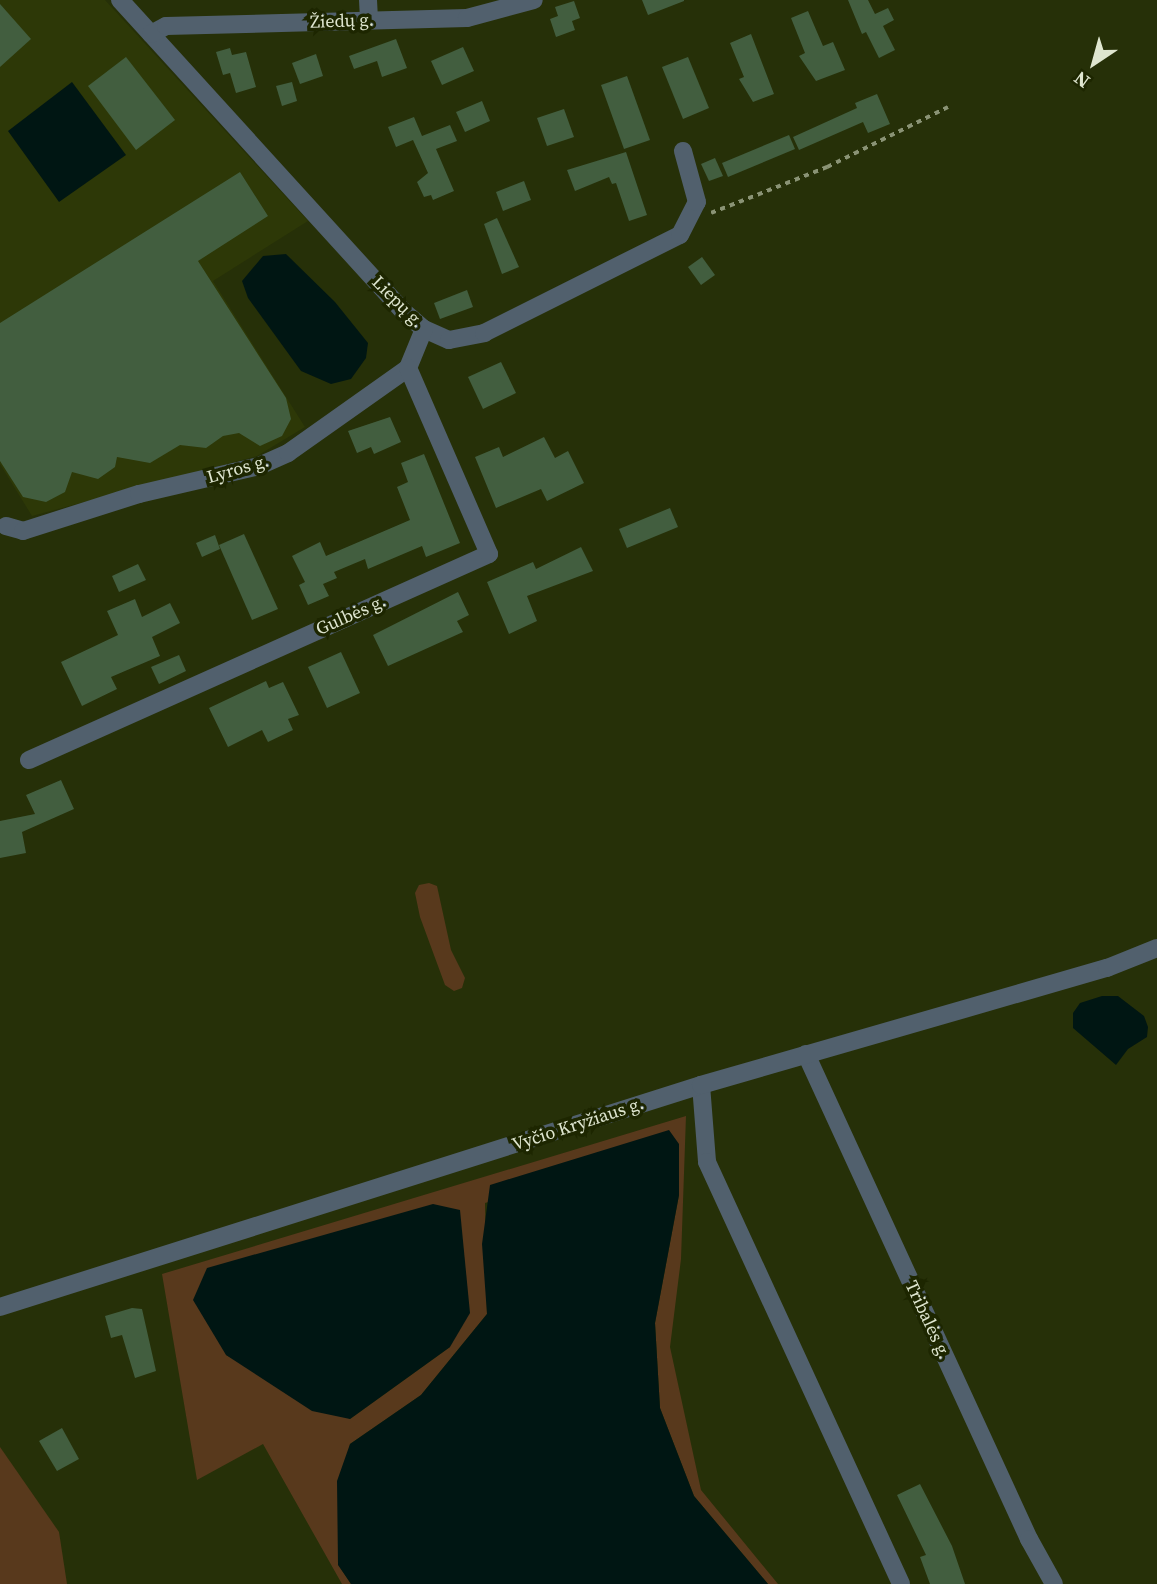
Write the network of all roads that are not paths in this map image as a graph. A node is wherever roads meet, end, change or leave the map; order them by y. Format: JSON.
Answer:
{"nodes":[{"id":1,"x":120,"y":0,"type":"edge"},
{"id":2,"x":368,"y":0,"type":"edge"},
{"id":3,"x":534,"y":0,"type":"edge"},
{"id":4,"x":369,"y":20,"type":"junction"},
{"id":5,"x":151,"y":34,"type":"junction"},
{"id":6,"x":683,"y":151,"type":"dead end"},
{"id":7,"x":424,"y":329,"type":"junction"},
{"id":8,"x":408,"y":368,"type":"junction"},
{"id":9,"x":6,"y":526,"type":"dead end"},
{"id":10,"x":29,"y":760,"type":"dead end"},
{"id":11,"x":1157,"y":948,"type":"edge"},
{"id":12,"x":806,"y":1054,"type":"junction"},
{"id":13,"x":701,"y":1085,"type":"junction"},
{"id":14,"x":0,"y":1307,"type":"edge"},
{"id":15,"x":901,"y":1584,"type":"edge"},
{"id":16,"x":1054,"y":1584,"type":"edge"}],
"edges":[{"from":1,"to":5,"type":"street","name":"Liepų g."},
{"from":2,"to":4,"type":"street"},
{"from":3,"to":4,"type":"street","name":"Žiedų g."},
{"from":4,"to":5,"type":"street","name":"Žiedų g."},
{"from":5,"to":7,"type":"street","name":"Liepų g."},
{"from":6,"to":7,"type":"street","name":"Liepų g."},
{"from":7,"to":8,"type":"street"},
{"from":8,"to":9,"type":"street","name":"Lyros g."},
{"from":8,"to":10,"type":"street","name":"Gulbės g."},
{"from":11,"to":12,"type":"street","name":"Vyčio Kryžiaus g."},
{"from":12,"to":13,"type":"street","name":"Vyčio Kryžiaus g."},
{"from":12,"to":16,"type":"street","name":"Tribalės g."},
{"from":13,"to":14,"type":"street","name":"Vyčio Kryžiaus g."},
{"from":13,"to":15,"type":"street"}]}
